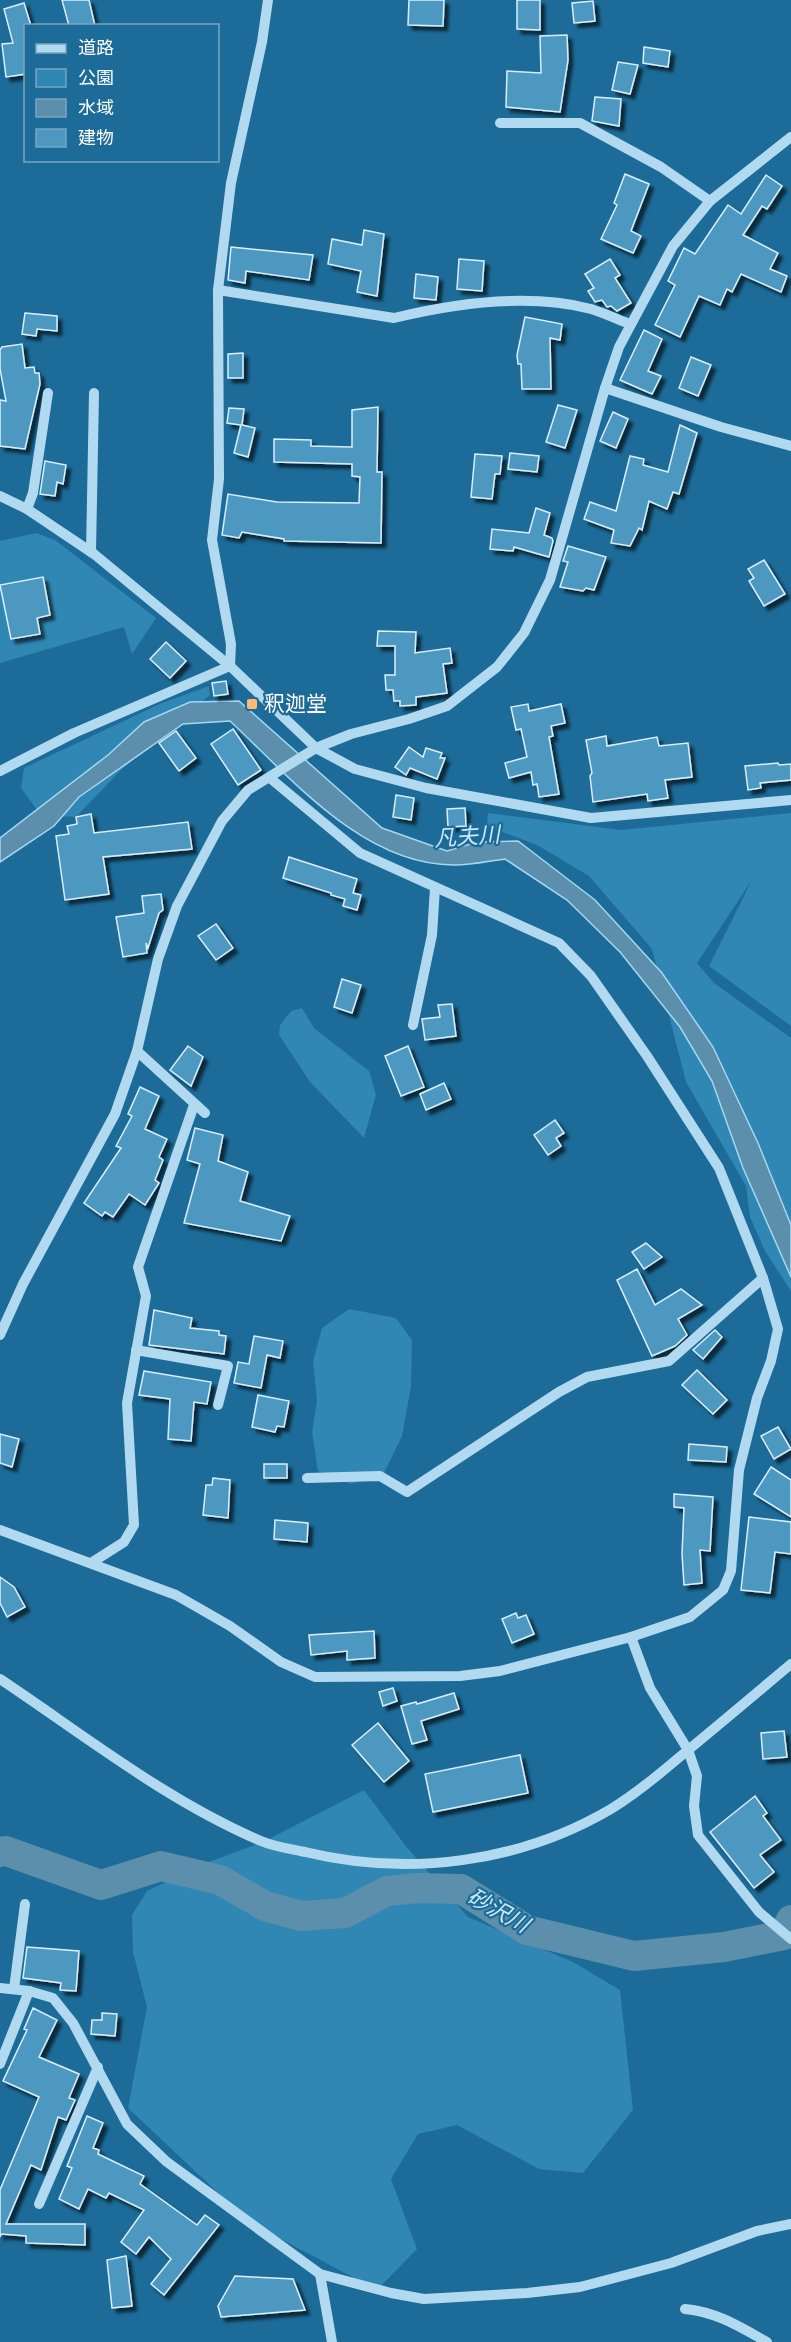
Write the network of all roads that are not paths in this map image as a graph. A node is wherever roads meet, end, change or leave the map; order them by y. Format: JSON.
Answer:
{"nodes":[{"id":1,"x":268,"y":0,"type":"edge"},
{"id":2,"x":500,"y":123,"type":"dead end"},
{"id":3,"x":791,"y":137,"type":"edge"},
{"id":4,"x":710,"y":201,"type":"junction"},
{"id":5,"x":218,"y":290,"type":"junction"},
{"id":6,"x":630,"y":324,"type":"junction"},
{"id":7,"x":605,"y":388,"type":"junction"},
{"id":8,"x":48,"y":393,"type":"dead end"},
{"id":9,"x":94,"y":393,"type":"dead end"},
{"id":10,"x":791,"y":446,"type":"edge"},
{"id":11,"x":0,"y":496,"type":"edge"},
{"id":12,"x":27,"y":509,"type":"junction"},
{"id":13,"x":91,"y":552,"type":"junction"},
{"id":14,"x":230,"y":666,"type":"junction"},
{"id":15,"x":316,"y":748,"type":"junction"},
{"id":16,"x":0,"y":771,"type":"edge"},
{"id":17,"x":270,"y":778,"type":"junction"},
{"id":18,"x":791,"y":800,"type":"edge"},
{"id":19,"x":435,"y":888,"type":"junction"},
{"id":20,"x":413,"y":1025,"type":"dead end"},
{"id":21,"x":137,"y":1051,"type":"junction"},
{"id":22,"x":194,"y":1105,"type":"junction"},
{"id":23,"x":205,"y":1113,"type":"dead end"},
{"id":24,"x":763,"y":1278,"type":"junction"},
{"id":25,"x":0,"y":1335,"type":"edge"},
{"id":26,"x":136,"y":1350,"type":"junction"},
{"id":27,"x":218,"y":1405,"type":"dead end"},
{"id":28,"x":307,"y":1478,"type":"dead end"},
{"id":29,"x":0,"y":1530,"type":"edge"},
{"id":30,"x":91,"y":1563,"type":"junction"},
{"id":31,"x":632,"y":1637,"type":"junction"},
{"id":32,"x":791,"y":1664,"type":"edge"},
{"id":33,"x":0,"y":1678,"type":"edge"},
{"id":34,"x":688,"y":1750,"type":"junction"},
{"id":35,"x":24,"y":1904,"type":"dead end"},
{"id":36,"x":791,"y":1939,"type":"edge"},
{"id":37,"x":0,"y":1988,"type":"edge"},
{"id":38,"x":14,"y":1989,"type":"junction"},
{"id":39,"x":29,"y":1991,"type":"junction"},
{"id":40,"x":0,"y":2064,"type":"edge"},
{"id":41,"x":98,"y":2067,"type":"junction"},
{"id":42,"x":39,"y":2204,"type":"dead end"},
{"id":43,"x":791,"y":2223,"type":"edge"},
{"id":44,"x":320,"y":2274,"type":"junction"},
{"id":45,"x":685,"y":2309,"type":"dead end"},
{"id":46,"x":332,"y":2342,"type":"edge"},
{"id":47,"x":767,"y":2342,"type":"edge"}],
"edges":[{"from":1,"to":5,"type":"street"},
{"from":2,"to":4,"type":"street"},
{"from":3,"to":4,"type":"street"},
{"from":4,"to":6,"type":"street"},
{"from":5,"to":6,"type":"street"},
{"from":5,"to":14,"type":"street"},
{"from":6,"to":7,"type":"street"},
{"from":7,"to":10,"type":"street"},
{"from":7,"to":15,"type":"street"},
{"from":8,"to":12,"type":"street"},
{"from":9,"to":13,"type":"street"},
{"from":11,"to":12,"type":"street"},
{"from":12,"to":13,"type":"street"},
{"from":13,"to":14,"type":"street"},
{"from":14,"to":15,"type":"street"},
{"from":14,"to":16,"type":"street"},
{"from":15,"to":17,"type":"street"},
{"from":15,"to":18,"type":"street"},
{"from":17,"to":19,"type":"street"},
{"from":17,"to":21,"type":"street"},
{"from":19,"to":20,"type":"street"},
{"from":19,"to":24,"type":"street"},
{"from":21,"to":22,"type":"street"},
{"from":21,"to":25,"type":"street"},
{"from":22,"to":23,"type":"street"},
{"from":22,"to":26,"type":"street"},
{"from":24,"to":28,"type":"street"},
{"from":24,"to":31,"type":"street"},
{"from":26,"to":27,"type":"street"},
{"from":26,"to":30,"type":"street"},
{"from":29,"to":30,"type":"street"},
{"from":30,"to":31,"type":"street"},
{"from":31,"to":34,"type":"street"},
{"from":32,"to":34,"type":"street"},
{"from":33,"to":34,"type":"street"},
{"from":34,"to":36,"type":"street"},
{"from":35,"to":38,"type":"street"},
{"from":37,"to":38,"type":"street"},
{"from":38,"to":39,"type":"street"},
{"from":39,"to":40,"type":"street"},
{"from":39,"to":41,"type":"street"},
{"from":41,"to":42,"type":"street"},
{"from":41,"to":44,"type":"street"},
{"from":43,"to":44,"type":"street"},
{"from":44,"to":46,"type":"street"},
{"from":45,"to":47,"type":"street"}]}
